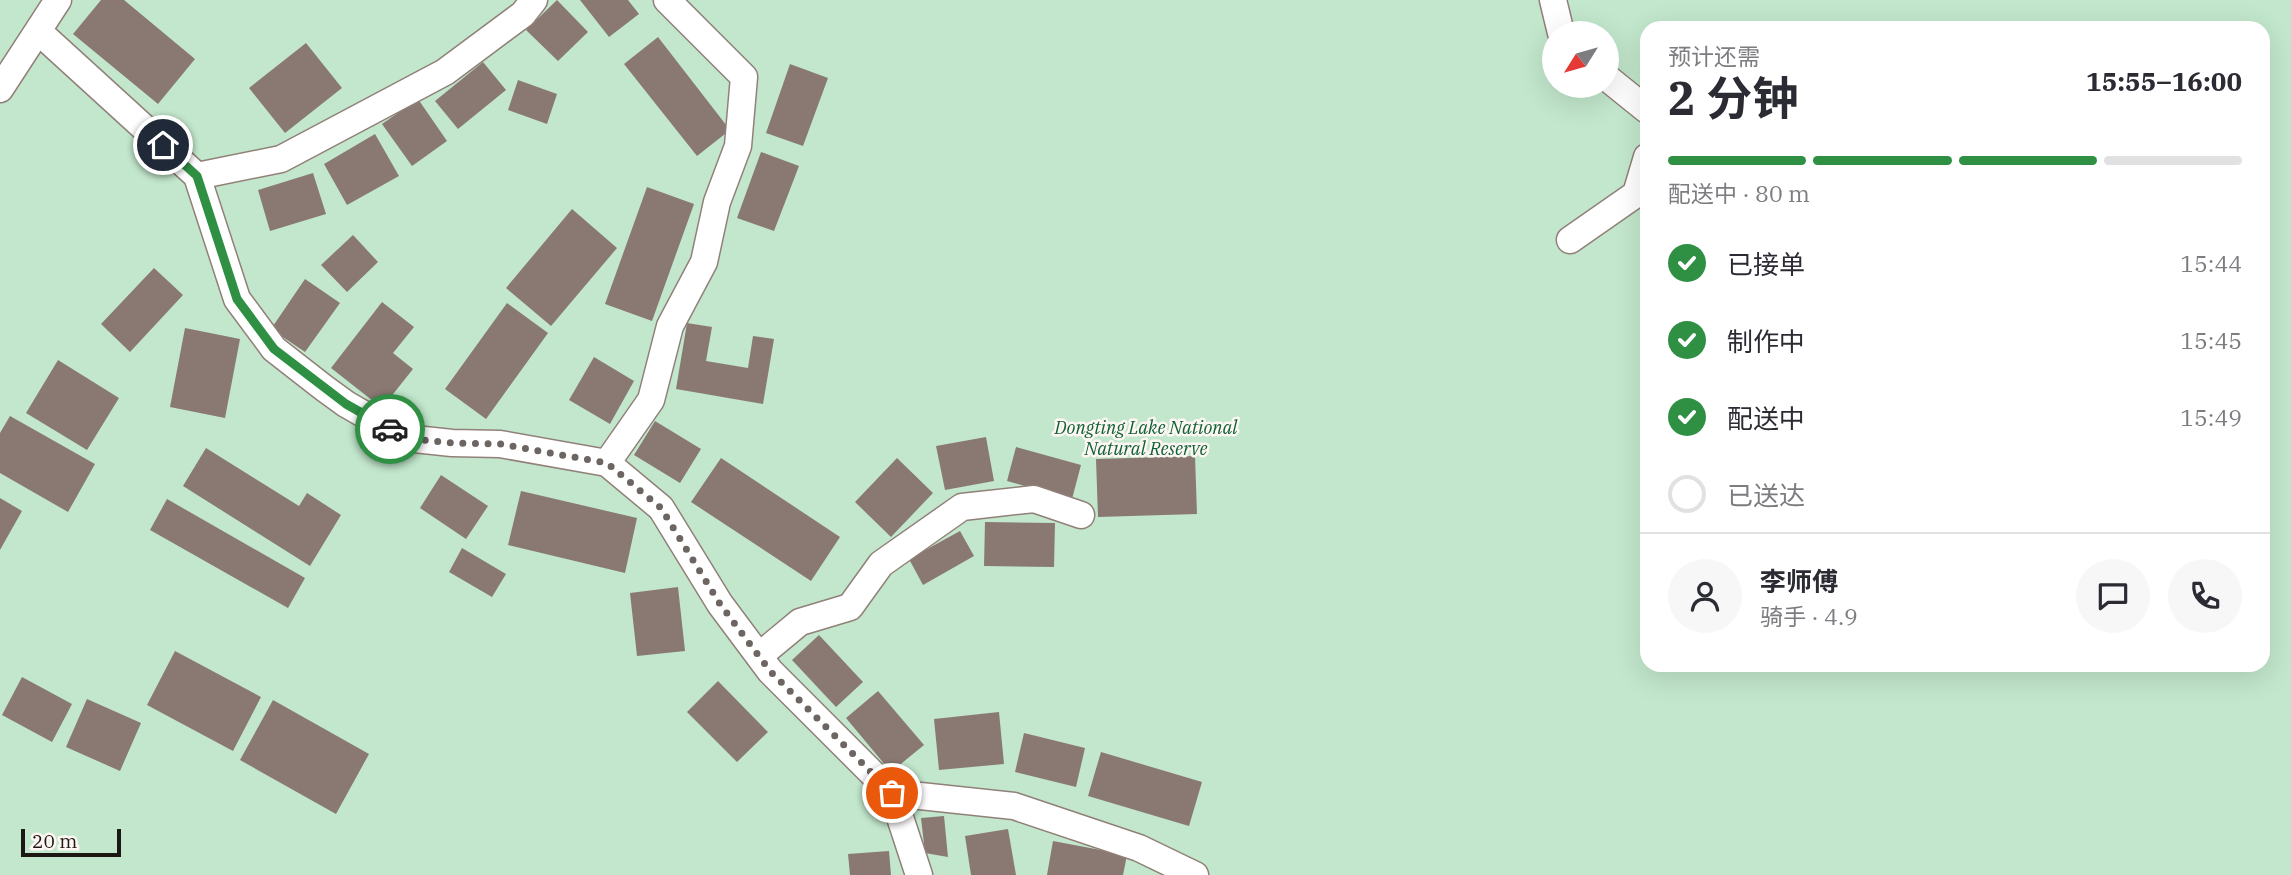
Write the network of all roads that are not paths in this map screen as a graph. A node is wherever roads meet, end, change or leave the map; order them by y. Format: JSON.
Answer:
{"nodes":[{"id":1,"x":58,"y":0,"type":"edge"},
{"id":2,"x":534,"y":0,"type":"edge"},
{"id":3,"x":667,"y":0,"type":"edge"},
{"id":4,"x":1553,"y":0,"type":"edge"},
{"id":5,"x":1558,"y":21,"type":"edge"},
{"id":6,"x":38,"y":31,"type":"junction"},
{"id":7,"x":1619,"y":87,"type":"edge"},
{"id":8,"x":0,"y":89,"type":"edge"},
{"id":9,"x":1640,"y":104,"type":"edge"},
{"id":10,"x":197,"y":176,"type":"junction"},
{"id":11,"x":1640,"y":181,"type":"edge"},
{"id":12,"x":1570,"y":240,"type":"dead end"},
{"id":13,"x":607,"y":463,"type":"junction"},
{"id":14,"x":1081,"y":515,"type":"dead end"},
{"id":15,"x":759,"y":656,"type":"junction"},
{"id":16,"x":892,"y":793,"type":"junction"},
{"id":17,"x":919,"y":875,"type":"edge"},
{"id":18,"x":1195,"y":875,"type":"edge"}],
"edges":[{"from":1,"to":6,"type":"street"},
{"from":2,"to":10,"type":"street"},
{"from":3,"to":13,"type":"street"},
{"from":4,"to":5,"type":"street"},
{"from":6,"to":8,"type":"street"},
{"from":6,"to":10,"type":"street"},
{"from":7,"to":9,"type":"street"},
{"from":10,"to":13,"type":"street"},
{"from":11,"to":12,"type":"street"},
{"from":13,"to":15,"type":"street"},
{"from":14,"to":15,"type":"street"},
{"from":15,"to":16,"type":"street"},
{"from":16,"to":17,"type":"street"},
{"from":16,"to":18,"type":"street"}]}
